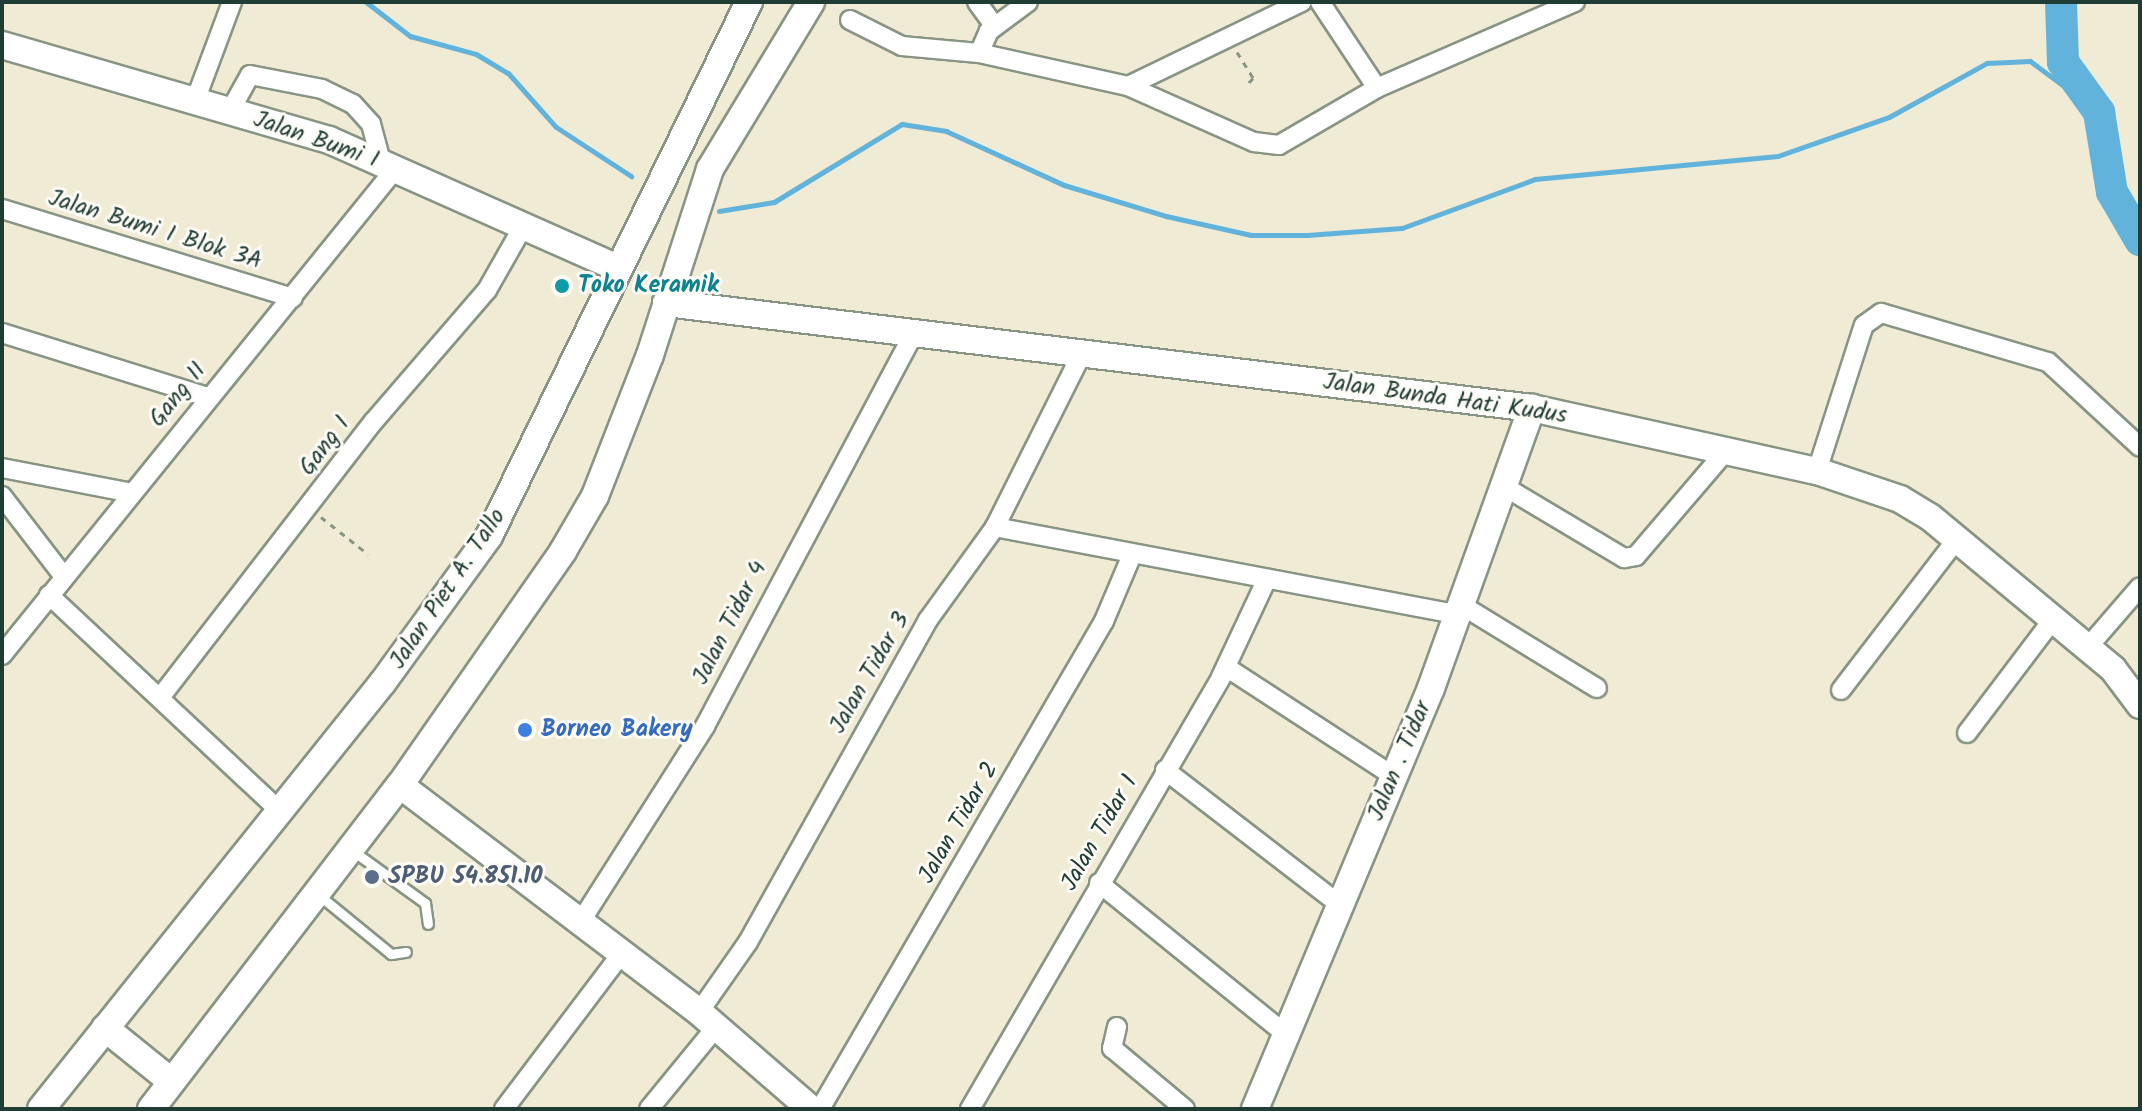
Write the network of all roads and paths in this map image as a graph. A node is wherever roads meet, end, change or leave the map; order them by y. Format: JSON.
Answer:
{"nodes":[{"id":1,"x":232,"y":2,"type":"edge"},
{"id":2,"x":811,"y":2,"type":"edge"},
{"id":3,"x":977,"y":2,"type":"edge"},
{"id":4,"x":1028,"y":2,"type":"edge"},
{"id":5,"x":1302,"y":2,"type":"edge"},
{"id":6,"x":1320,"y":2,"type":"edge"},
{"id":7,"x":1575,"y":2,"type":"edge"},
{"id":8,"x":745,"y":3,"type":"edge"},
{"id":9,"x":850,"y":20,"type":"dead end"},
{"id":10,"x":994,"y":25,"type":"junction"},
{"id":11,"x":1228,"y":39,"type":"junction"},
{"id":12,"x":2,"y":45,"type":"edge"},
{"id":13,"x":979,"y":53,"type":"junction"},
{"id":14,"x":1128,"y":86,"type":"junction"},
{"id":15,"x":1246,"y":86,"type":"dead end"},
{"id":16,"x":1377,"y":88,"type":"junction"},
{"id":17,"x":195,"y":101,"type":"junction"},
{"id":18,"x":230,"y":111,"type":"junction"},
{"id":19,"x":389,"y":165,"type":"junction"},
{"id":20,"x":661,"y":177,"type":"junction"},
{"id":21,"x":705,"y":181,"type":"junction"},
{"id":22,"x":2,"y":209,"type":"edge"},
{"id":23,"x":524,"y":225,"type":"junction"},
{"id":24,"x":618,"y":268,"type":"junction"},
{"id":25,"x":293,"y":298,"type":"junction"},
{"id":26,"x":666,"y":303,"type":"junction"},
{"id":27,"x":2,"y":333,"type":"edge"},
{"id":28,"x":911,"y":338,"type":"junction"},
{"id":29,"x":1079,"y":359,"type":"junction"},
{"id":30,"x":207,"y":397,"type":"junction"},
{"id":31,"x":1532,"y":408,"type":"junction"},
{"id":32,"x":2140,"y":447,"type":"edge"},
{"id":33,"x":1727,"y":450,"type":"junction"},
{"id":34,"x":2,"y":468,"type":"edge"},
{"id":35,"x":1817,"y":471,"type":"junction"},
{"id":36,"x":1505,"y":487,"type":"junction"},
{"id":37,"x":132,"y":493,"type":"junction"},
{"id":38,"x":2,"y":496,"type":"edge"},
{"id":39,"x":308,"y":508,"type":"junction"},
{"id":40,"x":995,"y":527,"type":"junction"},
{"id":41,"x":1956,"y":540,"type":"junction"},
{"id":42,"x":368,"y":554,"type":"dead end"},
{"id":43,"x":1131,"y":557,"type":"junction"},
{"id":44,"x":62,"y":574,"type":"junction"},
{"id":45,"x":1267,"y":579,"type":"junction"},
{"id":46,"x":2140,"y":587,"type":"edge"},
{"id":47,"x":49,"y":595,"type":"junction"},
{"id":48,"x":1461,"y":611,"type":"junction"},
{"id":49,"x":2054,"y":618,"type":"junction"},
{"id":50,"x":2088,"y":647,"type":"junction"},
{"id":51,"x":2,"y":655,"type":"edge"},
{"id":52,"x":1226,"y":667,"type":"junction"},
{"id":53,"x":1597,"y":688,"type":"dead end"},
{"id":54,"x":1841,"y":690,"type":"dead end"},
{"id":55,"x":162,"y":695,"type":"junction"},
{"id":56,"x":2140,"y":705,"type":"edge"},
{"id":57,"x":1967,"y":733,"type":"dead end"},
{"id":58,"x":1165,"y":770,"type":"junction"},
{"id":59,"x":1395,"y":777,"type":"junction"},
{"id":60,"x":400,"y":785,"type":"junction"},
{"id":61,"x":281,"y":812,"type":"junction"},
{"id":62,"x":350,"y":849,"type":"junction"},
{"id":63,"x":1099,"y":883,"type":"junction"},
{"id":64,"x":317,"y":893,"type":"junction"},
{"id":65,"x":1338,"y":903,"type":"junction"},
{"id":66,"x":581,"y":921,"type":"junction"},
{"id":67,"x":428,"y":924,"type":"dead end"},
{"id":68,"x":406,"y":952,"type":"dead end"},
{"id":69,"x":622,"y":953,"type":"junction"},
{"id":70,"x":708,"y":1019,"type":"junction"},
{"id":71,"x":1117,"y":1027,"type":"dead end"},
{"id":72,"x":105,"y":1028,"type":"junction"},
{"id":73,"x":1287,"y":1035,"type":"junction"},
{"id":74,"x":171,"y":1081,"type":"junction"},
{"id":75,"x":41,"y":1109,"type":"edge"},
{"id":76,"x":151,"y":1109,"type":"edge"},
{"id":77,"x":504,"y":1109,"type":"edge"},
{"id":78,"x":649,"y":1109,"type":"edge"},
{"id":79,"x":811,"y":1109,"type":"edge"},
{"id":80,"x":820,"y":1109,"type":"edge"},
{"id":81,"x":970,"y":1109,"type":"edge"},
{"id":82,"x":1185,"y":1109,"type":"edge"},
{"id":83,"x":1255,"y":1109,"type":"edge"}],
"edges":[{"from":1,"to":17,"type":"street"},
{"from":2,"to":21,"type":"street"},
{"from":3,"to":10,"type":"street"},
{"from":4,"to":10,"type":"street"},
{"from":5,"to":11,"type":"street"},
{"from":6,"to":16,"type":"street"},
{"from":7,"to":16,"type":"street"},
{"from":8,"to":20,"type":"street","name":"Jalan Piet A. Tallo"},
{"from":9,"to":13,"type":"street"},
{"from":10,"to":13,"type":"street"},
{"from":11,"to":14,"type":"street"},
{"from":11,"to":15,"type":"path"},
{"from":12,"to":17,"type":"street","name":"Jalan Bumi I"},
{"from":13,"to":14,"type":"street"},
{"from":14,"to":16,"type":"street"},
{"from":17,"to":18,"type":"street","name":"Jalan Bumi I"},
{"from":18,"to":19,"type":"street","name":"Jalan Bumi I"},
{"from":18,"to":19,"type":"street"},
{"from":19,"to":23,"type":"street","name":"Jalan Bumi I"},
{"from":19,"to":25,"type":"street","name":"Gang II"},
{"from":20,"to":21,"type":"street"},
{"from":20,"to":24,"type":"street","name":"Jalan Piet A. Tallo"},
{"from":21,"to":26,"type":"street"},
{"from":22,"to":25,"type":"street","name":"Jalan Bumi I Blok 3A"},
{"from":23,"to":24,"type":"street","name":"Jalan Bumi I"},
{"from":23,"to":39,"type":"street","name":"Gang I"},
{"from":24,"to":61,"type":"street","name":"Jalan Piet A. Tallo"},
{"from":25,"to":30,"type":"street","name":"Gang II"},
{"from":26,"to":28,"type":"street","name":"Jalan Bunda Hati Kudus"},
{"from":26,"to":60,"type":"street"},
{"from":27,"to":30,"type":"street"},
{"from":28,"to":29,"type":"street","name":"Jalan Bunda Hati Kudus"},
{"from":28,"to":66,"type":"street","name":"Jalan Tidar 4"},
{"from":29,"to":31,"type":"street","name":"Jalan Bunda Hati Kudus"},
{"from":29,"to":40,"type":"street","name":"Jalan Tidar 3"},
{"from":30,"to":37,"type":"street","name":"Gang II"},
{"from":31,"to":33,"type":"street","name":"Jalan Bunda Hati Kudus"},
{"from":31,"to":36,"type":"street","name":"Jalan . Tidar"},
{"from":32,"to":35,"type":"street"},
{"from":33,"to":35,"type":"street","name":"Jalan Bunda Hati Kudus"},
{"from":33,"to":36,"type":"street"},
{"from":34,"to":37,"type":"street"},
{"from":35,"to":41,"type":"street","name":"Jalan Bunda Hati Kudus"},
{"from":36,"to":48,"type":"street","name":"Jalan . Tidar"},
{"from":37,"to":44,"type":"street","name":"Gang II"},
{"from":38,"to":44,"type":"street"},
{"from":39,"to":42,"type":"path"},
{"from":39,"to":55,"type":"street","name":"Gang I"},
{"from":40,"to":43,"type":"street"},
{"from":40,"to":70,"type":"street","name":"Jalan Tidar 3"},
{"from":41,"to":49,"type":"street","name":"Jalan Bunda Hati Kudus"},
{"from":41,"to":54,"type":"street"},
{"from":43,"to":45,"type":"street"},
{"from":43,"to":80,"type":"street","name":"Jalan Tidar 2"},
{"from":44,"to":47,"type":"street","name":"Gang II"},
{"from":45,"to":48,"type":"street"},
{"from":45,"to":52,"type":"street","name":"Jalan Tidar 1"},
{"from":46,"to":50,"type":"street"},
{"from":47,"to":51,"type":"street","name":"Gang II"},
{"from":47,"to":55,"type":"street"},
{"from":48,"to":53,"type":"street"},
{"from":48,"to":59,"type":"street","name":"Jalan . Tidar"},
{"from":49,"to":50,"type":"street","name":"Jalan Bunda Hati Kudus"},
{"from":49,"to":57,"type":"street"},
{"from":50,"to":56,"type":"street","name":"Jalan Bunda Hati Kudus"},
{"from":52,"to":58,"type":"street","name":"Jalan Tidar 1"},
{"from":52,"to":59,"type":"street"},
{"from":55,"to":61,"type":"street"},
{"from":58,"to":63,"type":"street","name":"Jalan Tidar 1"},
{"from":58,"to":65,"type":"street"},
{"from":59,"to":65,"type":"street","name":"Jalan . Tidar"},
{"from":60,"to":62,"type":"street"},
{"from":60,"to":66,"type":"street"},
{"from":61,"to":72,"type":"street","name":"Jalan Piet A. Tallo"},
{"from":62,"to":64,"type":"street"},
{"from":62,"to":67,"type":"lane"},
{"from":63,"to":73,"type":"street"},
{"from":63,"to":81,"type":"street","name":"Jalan Tidar 1"},
{"from":64,"to":68,"type":"lane"},
{"from":64,"to":74,"type":"street"},
{"from":65,"to":73,"type":"street","name":"Jalan . Tidar"},
{"from":66,"to":69,"type":"street"},
{"from":69,"to":70,"type":"street"},
{"from":69,"to":77,"type":"street"},
{"from":70,"to":78,"type":"street","name":"Jalan Tidar 3"},
{"from":70,"to":79,"type":"street"},
{"from":71,"to":82,"type":"street"},
{"from":72,"to":74,"type":"street"},
{"from":72,"to":75,"type":"street","name":"Jalan Piet A. Tallo"},
{"from":73,"to":83,"type":"street","name":"Jalan . Tidar"},
{"from":74,"to":76,"type":"street"}]}
